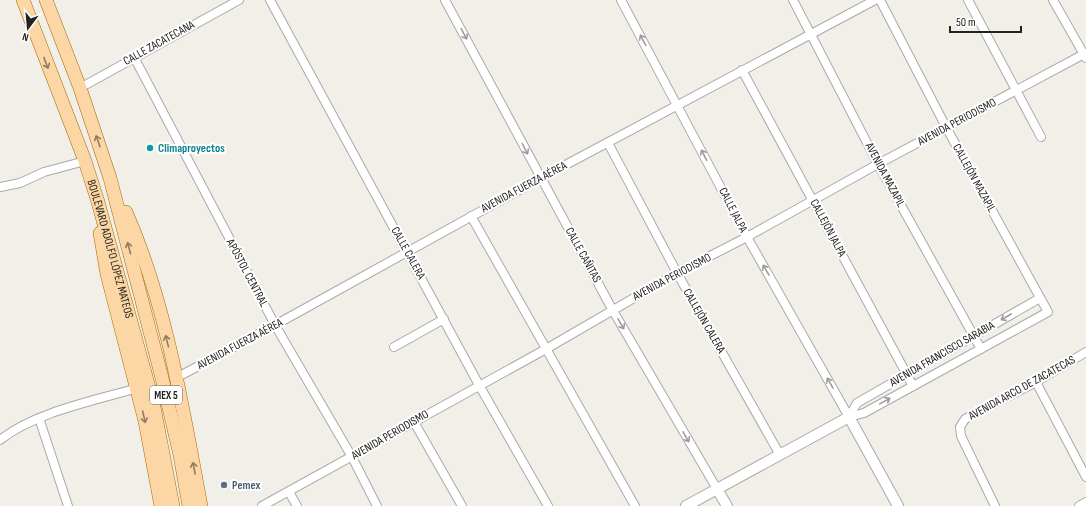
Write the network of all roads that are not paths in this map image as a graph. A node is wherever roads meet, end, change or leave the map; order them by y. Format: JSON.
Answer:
{"nodes":[{"id":1,"x":23,"y":0,"type":"edge"},
{"id":2,"x":46,"y":0,"type":"edge"},
{"id":3,"x":239,"y":0,"type":"edge"},
{"id":4,"x":270,"y":0,"type":"edge"},
{"id":5,"x":445,"y":0,"type":"edge"},
{"id":6,"x":621,"y":0,"type":"edge"},
{"id":7,"x":793,"y":0,"type":"edge"},
{"id":8,"x":874,"y":0,"type":"edge"},
{"id":9,"x":880,"y":0,"type":"edge"},
{"id":10,"x":968,"y":0,"type":"edge"},
{"id":11,"x":1054,"y":0,"type":"edge"},
{"id":12,"x":811,"y":34,"type":"junction"},
{"id":13,"x":1085,"y":55,"type":"edge"},
{"id":14,"x":134,"y":57,"type":"junction"},
{"id":15,"x":742,"y":70,"type":"junction"},
{"id":16,"x":80,"y":88,"type":"junction"},
{"id":17,"x":1017,"y":90,"type":"junction"},
{"id":18,"x":678,"y":105,"type":"junction"},
{"id":19,"x":946,"y":127,"type":"junction"},
{"id":20,"x":1041,"y":137,"type":"dead end"},
{"id":21,"x":608,"y":143,"type":"junction"},
{"id":22,"x":85,"y":161,"type":"junction"},
{"id":23,"x":878,"y":164,"type":"junction"},
{"id":24,"x":110,"y":178,"type":"junction"},
{"id":25,"x":540,"y":178,"type":"junction"},
{"id":26,"x":0,"y":187,"type":"edge"},
{"id":27,"x":814,"y":200,"type":"junction"},
{"id":28,"x":98,"y":202,"type":"junction"},
{"id":29,"x":471,"y":216,"type":"junction"},
{"id":30,"x":747,"y":237,"type":"junction"},
{"id":31,"x":407,"y":252,"type":"junction"},
{"id":32,"x":677,"y":273,"type":"junction"},
{"id":33,"x":1040,"y":298,"type":"junction"},
{"id":34,"x":612,"y":310,"type":"junction"},
{"id":35,"x":1048,"y":312,"type":"joint"},
{"id":36,"x":444,"y":319,"type":"junction"},
{"id":37,"x":275,"y":325,"type":"junction"},
{"id":38,"x":974,"y":336,"type":"junction"},
{"id":39,"x":394,"y":347,"type":"dead end"},
{"id":40,"x":546,"y":349,"type":"junction"},
{"id":41,"x":981,"y":349,"type":"junction"},
{"id":42,"x":1086,"y":352,"type":"edge"},
{"id":43,"x":907,"y":374,"type":"junction"},
{"id":44,"x":176,"y":378,"type":"junction"},
{"id":45,"x":1036,"y":382,"type":"junction"},
{"id":46,"x":479,"y":385,"type":"junction"},
{"id":47,"x":913,"y":386,"type":"junction"},
{"id":48,"x":137,"y":388,"type":"junction"},
{"id":49,"x":849,"y":417,"type":"junction"},
{"id":50,"x":39,"y":418,"type":"junction"},
{"id":51,"x":414,"y":422,"type":"junction"},
{"id":52,"x":0,"y":440,"type":"edge"},
{"id":53,"x":780,"y":455,"type":"junction"},
{"id":54,"x":352,"y":457,"type":"junction"},
{"id":55,"x":1086,"y":476,"type":"edge"},
{"id":56,"x":717,"y":490,"type":"junction"},
{"id":57,"x":289,"y":492,"type":"junction"},
{"id":58,"x":1086,"y":502,"type":"edge"},
{"id":59,"x":68,"y":506,"type":"edge"},
{"id":60,"x":161,"y":506,"type":"edge"},
{"id":61,"x":173,"y":506,"type":"edge"},
{"id":62,"x":188,"y":506,"type":"edge"},
{"id":63,"x":202,"y":506,"type":"edge"},
{"id":64,"x":262,"y":506,"type":"edge"},
{"id":65,"x":297,"y":506,"type":"edge"},
{"id":66,"x":378,"y":506,"type":"edge"},
{"id":67,"x":462,"y":506,"type":"edge"},
{"id":68,"x":548,"y":506,"type":"edge"},
{"id":69,"x":635,"y":506,"type":"edge"},
{"id":70,"x":686,"y":506,"type":"edge"},
{"id":71,"x":727,"y":506,"type":"edge"},
{"id":72,"x":898,"y":506,"type":"edge"},
{"id":73,"x":995,"y":506,"type":"edge"},
{"id":74,"x":1079,"y":506,"type":"edge"}],
"edges":[{"from":1,"to":22,"type":"main road","name":"BOULEVARD ADOLFO LÓPEZ MATEOS","number":"MEX 5","one_way":true},
{"from":2,"to":16,"type":"main road","name":"BOULEVARD ADOLFO LÓPEZ MATEOS","number":"MEX 5"},
{"from":3,"to":14,"type":"street","name":"CALLE ZACATECANA"},
{"from":4,"to":31,"type":"street","name":"CALLE CALERA"},
{"from":5,"to":25,"type":"street","name":"CALLE CAÑITAS","one_way":true},
{"from":18,"to":6,"type":"street","name":"CALLE JALPA","one_way":true},
{"from":7,"to":12,"type":"street","name":"AVENIDA MAZAPIL"},
{"from":8,"to":12,"type":"street","name":"AVENIDA FUERZA AÉREA"},
{"from":9,"to":19,"type":"street","name":"CALLEJÓN MAZAPIL"},
{"from":10,"to":17,"type":"street"},
{"from":11,"to":13,"type":"street"},
{"from":12,"to":15,"type":"street","name":"AVENIDA FUERZA AÉREA"},
{"from":12,"to":23,"type":"street","name":"AVENIDA MAZAPIL"},
{"from":13,"to":17,"type":"street","name":"AVENIDA PERIODISMO"},
{"from":14,"to":16,"type":"street","name":"CALLE ZACATECANA"},
{"from":14,"to":37,"type":"street","name":"APÓSTOL CENTRAL"},
{"from":15,"to":18,"type":"street","name":"AVENIDA FUERZA AÉREA"},
{"from":15,"to":27,"type":"street","name":"CALLEJÓN JALPA"},
{"from":24,"to":16,"type":"main road","name":"BOULEVARD ADOLFO LÓPEZ MATEOS","number":"MEX 5","one_way":true},
{"from":17,"to":19,"type":"street","name":"AVENIDA PERIODISMO"},
{"from":17,"to":20,"type":"street"},
{"from":18,"to":21,"type":"street","name":"AVENIDA FUERZA AÉREA"},
{"from":30,"to":18,"type":"street","name":"CALLE JALPA","one_way":true},
{"from":19,"to":23,"type":"street","name":"AVENIDA PERIODISMO"},
{"from":19,"to":33,"type":"street","name":"CALLEJÓN MAZAPIL"},
{"from":21,"to":25,"type":"street","name":"AVENIDA FUERZA AÉREA"},
{"from":21,"to":32,"type":"street","name":"CALLEJÓN CALERA"},
{"from":22,"to":26,"type":"street"},
{"from":22,"to":28,"type":"main road","name":"BOULEVARD ADOLFO LÓPEZ MATEOS","number":"MEX 5"},
{"from":23,"to":27,"type":"street","name":"AVENIDA PERIODISMO"},
{"from":23,"to":38,"type":"street","name":"AVENIDA MAZAPIL"},
{"from":44,"to":24,"type":"main road","one_way":true},
{"from":62,"to":24,"type":"main road","name":"BOULEVARD ADOLFO LÓPEZ MATEOS","number":"MEX 5","one_way":true},
{"from":25,"to":29,"type":"street","name":"AVENIDA FUERZA AÉREA"},
{"from":25,"to":34,"type":"street","name":"CALLE CAÑITAS"},
{"from":27,"to":30,"type":"street","name":"AVENIDA PERIODISMO"},
{"from":27,"to":43,"type":"street","name":"CALLEJÓN JALPA"},
{"from":28,"to":48,"type":"main road"},
{"from":28,"to":61,"type":"main road","name":"BOULEVARD ADOLFO LÓPEZ MATEOS","number":"MEX 5"},
{"from":29,"to":31,"type":"street","name":"AVENIDA FUERZA AÉREA"},
{"from":29,"to":40,"type":"street"},
{"from":30,"to":32,"type":"street","name":"AVENIDA PERIODISMO"},
{"from":49,"to":30,"type":"street","name":"CALLE JALPA","one_way":true},
{"from":31,"to":36,"type":"street","name":"CALLE CALERA"},
{"from":31,"to":37,"type":"street","name":"AVENIDA FUERZA AÉREA"},
{"from":32,"to":34,"type":"street","name":"AVENIDA PERIODISMO"},
{"from":32,"to":53,"type":"street","name":"CALLEJÓN CALERA"},
{"from":33,"to":35,"type":"street","name":"CALLEJÓN MAZAPIL"},
{"from":33,"to":38,"type":"street","name":"AVENIDA FRANCISCO SARABIA","one_way":true},
{"from":34,"to":40,"type":"street","name":"AVENIDA PERIODISMO"},
{"from":34,"to":56,"type":"street","name":"CALLE CAÑITAS","one_way":true},
{"from":35,"to":41,"type":"street","name":"AVENIDA FRANCISCO SARABIA"},
{"from":36,"to":39,"type":"street"},
{"from":36,"to":46,"type":"street","name":"CALLE CALERA"},
{"from":37,"to":44,"type":"street","name":"AVENIDA FUERZA AÉREA"},
{"from":37,"to":54,"type":"street","name":"APÓSTOL CENTRAL"},
{"from":38,"to":41,"type":"street","name":"AVENIDA MAZAPIL"},
{"from":38,"to":43,"type":"street","name":"AVENIDA FRANCISCO SARABIA"},
{"from":40,"to":46,"type":"street","name":"AVENIDA PERIODISMO"},
{"from":40,"to":69,"type":"street"},
{"from":41,"to":47,"type":"street","name":"AVENIDA FRANCISCO SARABIA"},
{"from":42,"to":45,"type":"street","name":"AVENIDA ARCO DE ZACATECAS"},
{"from":43,"to":47,"type":"street","name":"CALLEJÓN JALPA"},
{"from":43,"to":49,"type":"street","name":"AVENIDA FRANCISCO SARABIA"},
{"from":63,"to":44,"type":"main road","one_way":true},
{"from":45,"to":55,"type":"street"},
{"from":45,"to":73,"type":"street","name":"AVENIDA ARCO DE ZACATECAS"},
{"from":46,"to":51,"type":"street","name":"AVENIDA PERIODISMO"},
{"from":46,"to":68,"type":"street","name":"CALLE CALERA"},
{"from":49,"to":47,"type":"street","name":"AVENIDA FRANCISCO SARABIA","one_way":true},
{"from":48,"to":50,"type":"street"},
{"from":48,"to":60,"type":"main road","one_way":true},
{"from":49,"to":53,"type":"street","name":"AVENIDA FRANCISCO SARABIA"},
{"from":49,"to":72,"type":"street"},
{"from":50,"to":52,"type":"street"},
{"from":50,"to":59,"type":"street"},
{"from":51,"to":54,"type":"street","name":"AVENIDA PERIODISMO"},
{"from":51,"to":67,"type":"street"},
{"from":53,"to":56,"type":"street","name":"AVENIDA FRANCISCO SARABIA"},
{"from":54,"to":57,"type":"street","name":"AVENIDA PERIODISMO"},
{"from":54,"to":66,"type":"street","name":"APÓSTOL CENTRAL"},
{"from":56,"to":70,"type":"street","name":"AVENIDA FRANCISCO SARABIA"},
{"from":56,"to":71,"type":"street","name":"CALLE CAÑITAS"},
{"from":57,"to":64,"type":"street","name":"AVENIDA PERIODISMO"},
{"from":57,"to":65,"type":"street"},
{"from":58,"to":74,"type":"street"}]}
